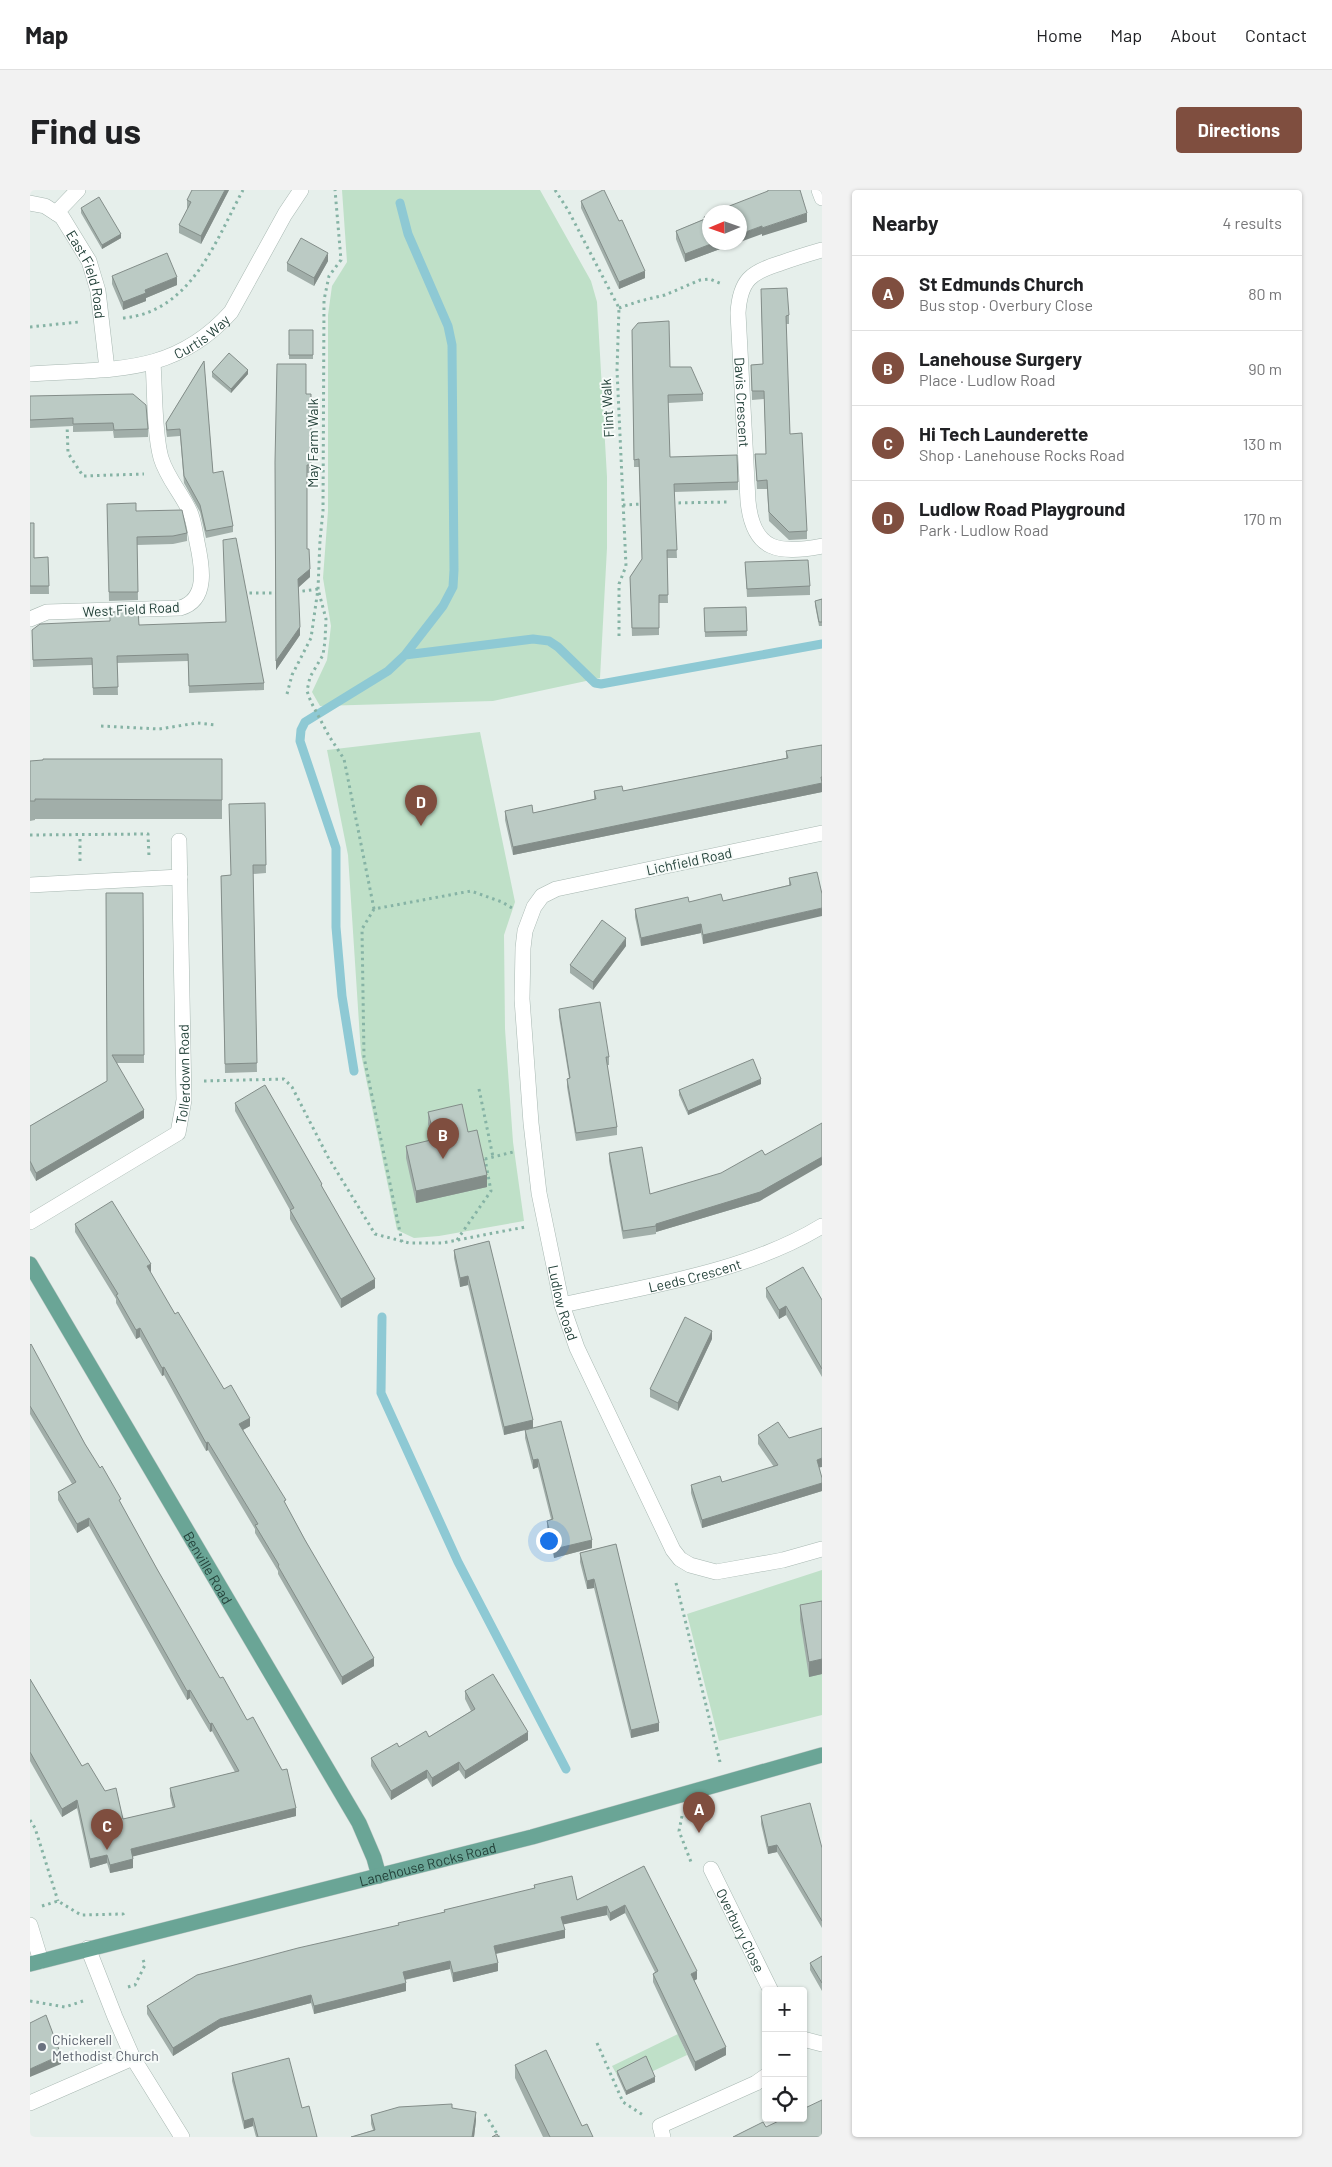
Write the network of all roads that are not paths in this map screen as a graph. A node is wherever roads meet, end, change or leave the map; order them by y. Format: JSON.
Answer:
{"nodes":[{"id":1,"x":78,"y":190,"type":"edge"},
{"id":2,"x":301,"y":190,"type":"edge"},
{"id":3,"x":819,"y":190,"type":"edge"},
{"id":4,"x":822,"y":198,"type":"edge"},
{"id":5,"x":30,"y":203,"type":"edge"},
{"id":6,"x":56,"y":213,"type":"junction"},
{"id":7,"x":822,"y":250,"type":"edge"},
{"id":8,"x":153,"y":363,"type":"junction"},
{"id":9,"x":107,"y":368,"type":"junction"},
{"id":10,"x":30,"y":374,"type":"edge"},
{"id":11,"x":822,"y":546,"type":"edge"},
{"id":12,"x":30,"y":619,"type":"edge"},
{"id":13,"x":822,"y":832,"type":"edge"},
{"id":14,"x":179,"y":841,"type":"dead end"},
{"id":15,"x":180,"y":877,"type":"junction"},
{"id":16,"x":30,"y":884,"type":"edge"},
{"id":17,"x":556,"y":889,"type":"joint"},
{"id":18,"x":30,"y":1222,"type":"edge"},
{"id":19,"x":822,"y":1226,"type":"edge"},
{"id":20,"x":30,"y":1264,"type":"edge"},
{"id":21,"x":562,"y":1306,"type":"junction"},
{"id":22,"x":822,"y":1549,"type":"edge"},
{"id":23,"x":822,"y":1755,"type":"edge"},
{"id":24,"x":711,"y":1869,"type":"road end"},
{"id":25,"x":379,"y":1876,"type":"junction"},
{"id":26,"x":30,"y":1925,"type":"edge"},
{"id":27,"x":88,"y":1948,"type":"junction"},
{"id":28,"x":35,"y":1962,"type":"edge"},
{"id":29,"x":769,"y":1987,"type":"edge"},
{"id":30,"x":807,"y":2040,"type":"edge"},
{"id":31,"x":822,"y":2044,"type":"edge"},
{"id":32,"x":134,"y":2058,"type":"junction"},
{"id":33,"x":764,"y":2077,"type":"edge"},
{"id":34,"x":30,"y":2103,"type":"edge"},
{"id":35,"x":662,"y":2131,"type":"edge"},
{"id":36,"x":182,"y":2137,"type":"edge"}],
"edges":[{"from":1,"to":6,"type":"street"},
{"from":2,"to":8,"type":"street","name":"Curtis Way"},
{"from":3,"to":4,"type":"street"},
{"from":5,"to":6,"type":"street","name":"East Field Road"},
{"from":6,"to":9,"type":"street","name":"East Field Road"},
{"from":7,"to":11,"type":"street","name":"Davis Crescent"},
{"from":8,"to":9,"type":"street","name":"Curtis Way"},
{"from":8,"to":12,"type":"street","name":"West Field Road"},
{"from":9,"to":10,"type":"street","name":"Curtis Way"},
{"from":13,"to":17,"type":"street","name":"Lichfield Road"},
{"from":14,"to":15,"type":"street","name":"Tollerdown Road"},
{"from":15,"to":16,"type":"street"},
{"from":15,"to":18,"type":"street","name":"Tollerdown Road"},
{"from":17,"to":21,"type":"street","name":"Ludlow Road"},
{"from":19,"to":21,"type":"street","name":"Leeds Crescent"},
{"from":20,"to":25,"type":"main road","name":"Benville Road"},
{"from":21,"to":22,"type":"street","name":"Ludlow Road"},
{"from":23,"to":25,"type":"main road","name":"Lanehouse Rocks Road"},
{"from":24,"to":29,"type":"street","name":"Overbury Close"},
{"from":25,"to":27,"type":"main road","name":"Lanehouse Rocks Road"},
{"from":26,"to":28,"type":"street"},
{"from":27,"to":28,"type":"main road","name":"Lanehouse Rocks Road"},
{"from":27,"to":32,"type":"street"},
{"from":30,"to":31,"type":"street"},
{"from":32,"to":34,"type":"street"},
{"from":32,"to":36,"type":"street"},
{"from":33,"to":35,"type":"street"}]}
